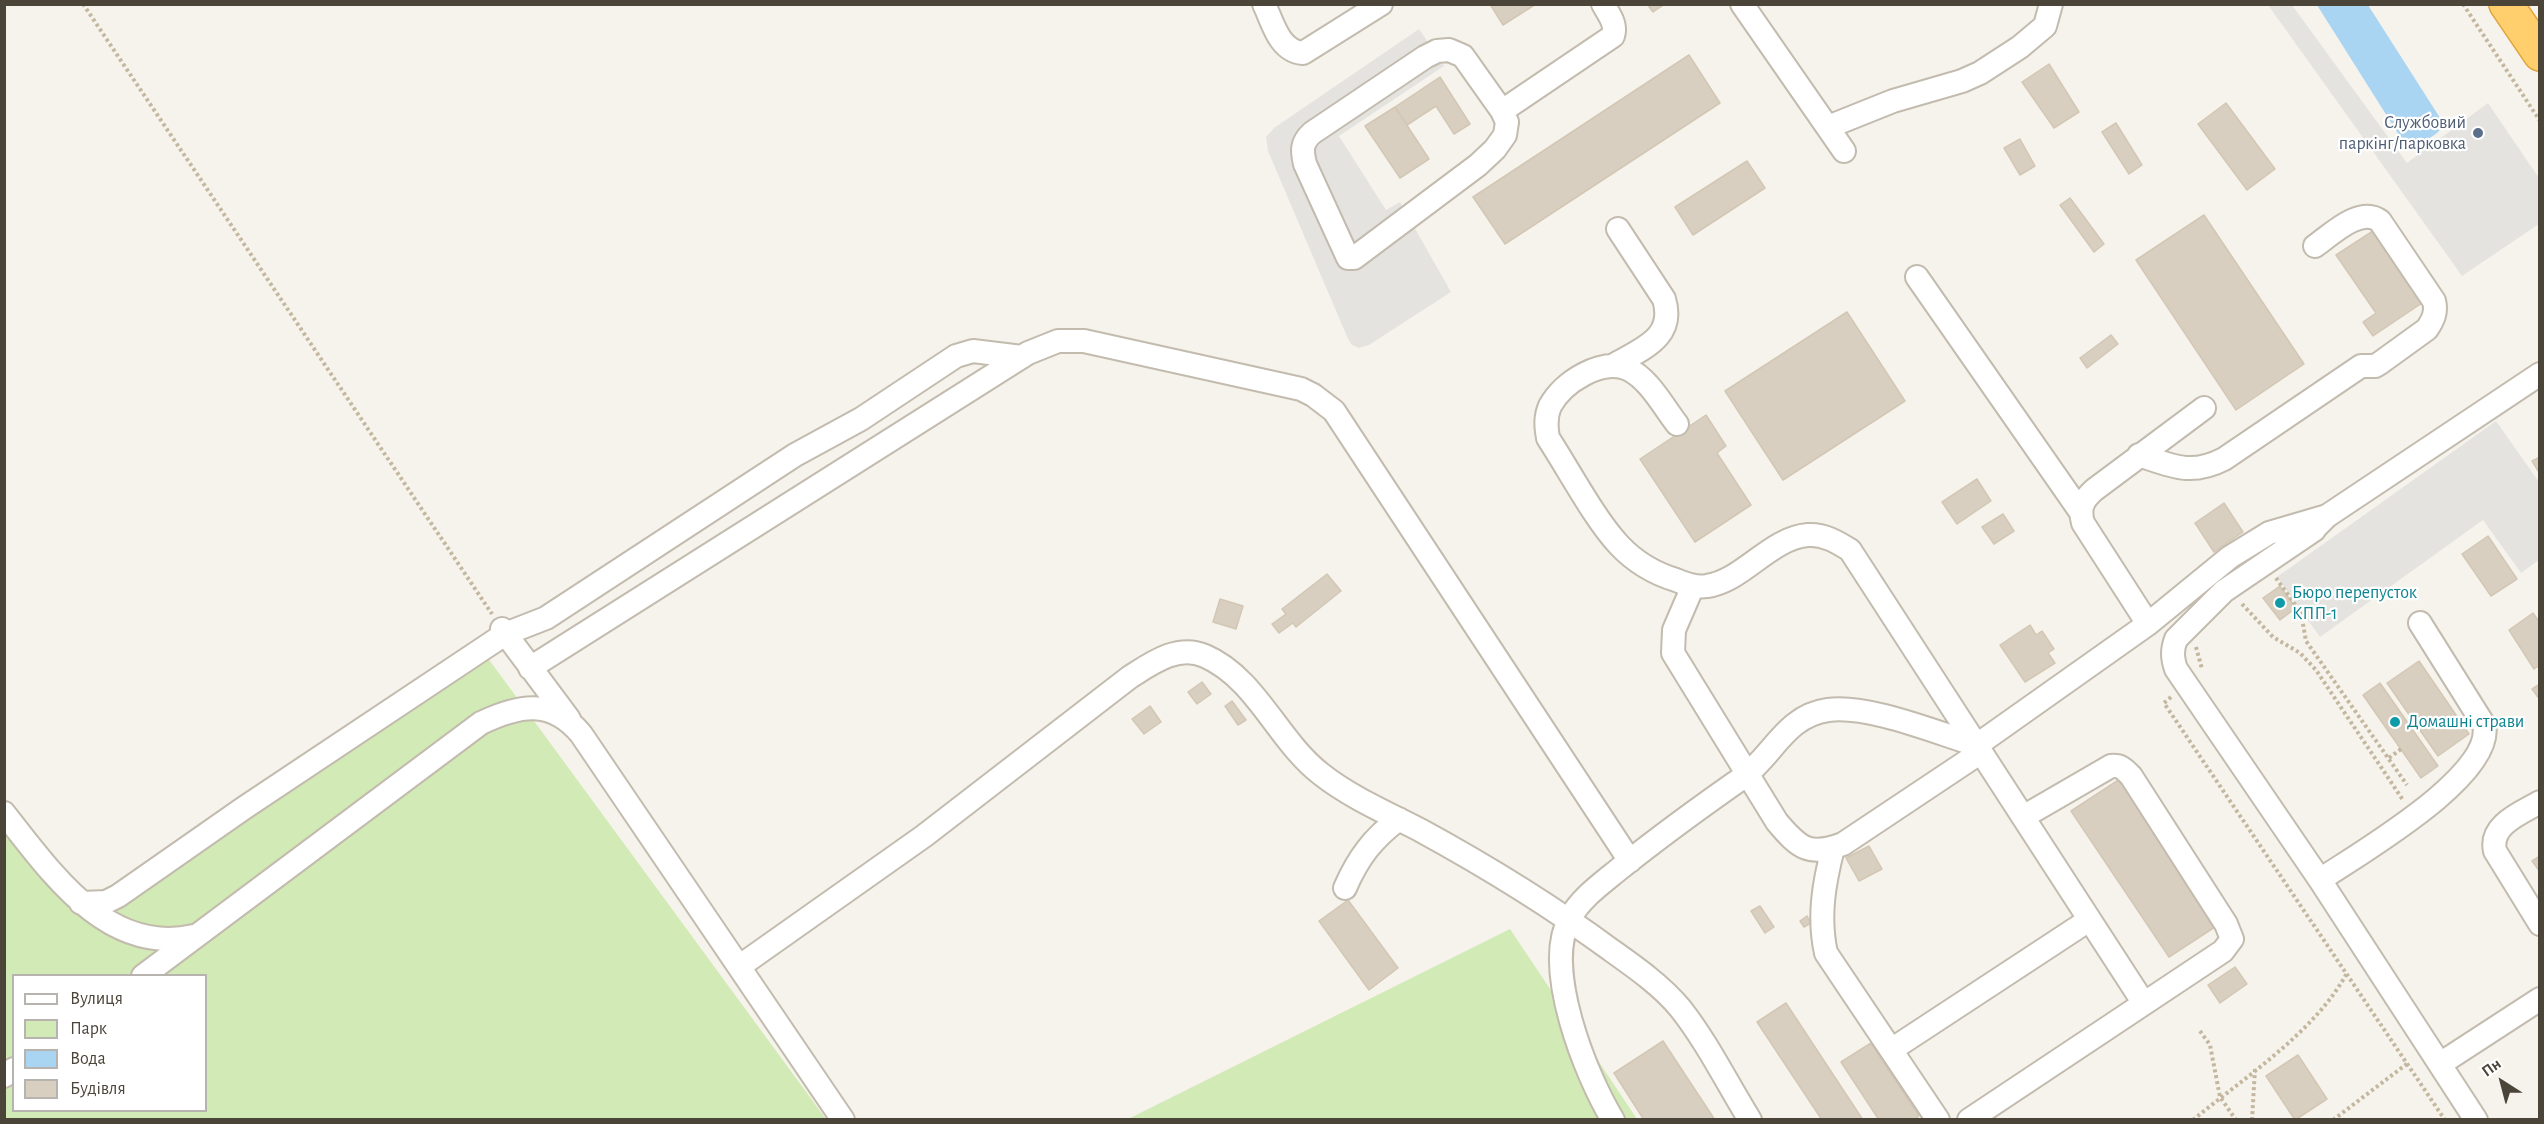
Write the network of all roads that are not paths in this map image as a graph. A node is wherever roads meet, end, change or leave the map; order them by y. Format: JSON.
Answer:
{"nodes":[{"id":1,"x":1264,"y":4,"type":"edge"},
{"id":2,"x":1381,"y":4,"type":"edge"},
{"id":3,"x":1603,"y":4,"type":"edge"},
{"id":4,"x":1742,"y":4,"type":"edge"},
{"id":5,"x":2051,"y":4,"type":"edge"},
{"id":6,"x":2506,"y":4,"type":"edge"},
{"id":7,"x":2540,"y":54,"type":"edge"},
{"id":8,"x":1502,"y":111,"type":"junction"},
{"id":9,"x":1828,"y":127,"type":"junction"},
{"id":10,"x":1844,"y":151,"type":"dead end"},
{"id":11,"x":1618,"y":229,"type":"dead end"},
{"id":12,"x":2314,"y":246,"type":"dead end"},
{"id":13,"x":1917,"y":277,"type":"dead end"},
{"id":14,"x":1022,"y":357,"type":"junction"},
{"id":15,"x":1614,"y":366,"type":"junction"},
{"id":16,"x":2540,"y":374,"type":"edge"},
{"id":17,"x":2204,"y":408,"type":"dead end"},
{"id":18,"x":1677,"y":424,"type":"dead end"},
{"id":19,"x":2139,"y":455,"type":"junction"},
{"id":20,"x":2080,"y":511,"type":"junction"},
{"id":21,"x":2320,"y":523,"type":"junction"},
{"id":22,"x":1693,"y":586,"type":"junction"},
{"id":23,"x":2420,"y":623,"type":"dead end"},
{"id":24,"x":2148,"y":624,"type":"junction"},
{"id":25,"x":503,"y":632,"type":"junction"},
{"id":26,"x":530,"y":668,"type":"junction"},
{"id":27,"x":569,"y":720,"type":"junction"},
{"id":28,"x":1979,"y":749,"type":"junction"},
{"id":29,"x":1748,"y":774,"type":"junction"},
{"id":30,"x":2540,"y":802,"type":"edge"},
{"id":31,"x":4,"y":813,"type":"edge"},
{"id":32,"x":2023,"y":817,"type":"junction"},
{"id":33,"x":1399,"y":819,"type":"junction"},
{"id":34,"x":1833,"y":848,"type":"junction"},
{"id":35,"x":1630,"y":861,"type":"junction"},
{"id":36,"x":2320,"y":880,"type":"junction"},
{"id":37,"x":1345,"y":888,"type":"dead end"},
{"id":38,"x":81,"y":903,"type":"junction"},
{"id":39,"x":1569,"y":919,"type":"junction"},
{"id":40,"x":2089,"y":920,"type":"junction"},
{"id":41,"x":2540,"y":924,"type":"edge"},
{"id":42,"x":200,"y":934,"type":"junction"},
{"id":43,"x":740,"y":966,"type":"junction"},
{"id":44,"x":144,"y":974,"type":"edge"},
{"id":45,"x":2540,"y":999,"type":"edge"},
{"id":46,"x":2143,"y":1002,"type":"junction"},
{"id":47,"x":1891,"y":1050,"type":"junction"},
{"id":48,"x":2440,"y":1064,"type":"junction"},
{"id":49,"x":843,"y":1119,"type":"edge"},
{"id":50,"x":1613,"y":1119,"type":"edge"},
{"id":51,"x":1750,"y":1119,"type":"edge"},
{"id":52,"x":1938,"y":1119,"type":"edge"},
{"id":53,"x":1970,"y":1119,"type":"edge"},
{"id":54,"x":2476,"y":1119,"type":"edge"}],
"edges":[{"from":1,"to":2,"type":"lane"},
{"from":3,"to":8,"type":"lane"},
{"from":4,"to":9,"type":"lane"},
{"from":5,"to":9,"type":"lane"},
{"from":6,"to":7,"type":"highway"},
{"from":8,"to":8,"type":"lane"},
{"from":9,"to":10,"type":"lane"},
{"from":11,"to":15,"type":"lane"},
{"from":12,"to":19,"type":"lane"},
{"from":13,"to":20,"type":"lane"},
{"from":14,"to":25,"type":"lane"},
{"from":14,"to":26,"type":"lane"},
{"from":14,"to":35,"type":"lane"},
{"from":15,"to":18,"type":"lane"},
{"from":15,"to":22,"type":"lane"},
{"from":16,"to":21,"type":"lane"},
{"from":17,"to":19,"type":"lane"},
{"from":19,"to":20,"type":"lane"},
{"from":20,"to":24,"type":"lane"},
{"from":21,"to":24,"type":"lane"},
{"from":21,"to":36,"type":"lane"},
{"from":22,"to":28,"type":"lane"},
{"from":22,"to":29,"type":"lane"},
{"from":23,"to":36,"type":"lane"},
{"from":24,"to":28,"type":"lane"},
{"from":25,"to":26,"type":"lane"},
{"from":25,"to":38,"type":"lane"},
{"from":26,"to":27,"type":"lane"},
{"from":27,"to":42,"type":"lane"},
{"from":27,"to":43,"type":"lane"},
{"from":28,"to":29,"type":"lane"},
{"from":28,"to":32,"type":"lane"},
{"from":28,"to":34,"type":"lane"},
{"from":29,"to":34,"type":"lane"},
{"from":29,"to":35,"type":"lane"},
{"from":30,"to":41,"type":"lane"},
{"from":31,"to":38,"type":"lane"},
{"from":32,"to":40,"type":"lane"},
{"from":32,"to":46,"type":"lane"},
{"from":33,"to":37,"type":"lane"},
{"from":33,"to":39,"type":"lane"},
{"from":33,"to":43,"type":"lane"},
{"from":34,"to":47,"type":"lane"},
{"from":35,"to":39,"type":"lane"},
{"from":36,"to":48,"type":"lane"},
{"from":38,"to":42,"type":"lane"},
{"from":39,"to":50,"type":"lane"},
{"from":39,"to":51,"type":"lane"},
{"from":40,"to":46,"type":"lane"},
{"from":40,"to":47,"type":"lane"},
{"from":42,"to":44,"type":"lane"},
{"from":43,"to":49,"type":"lane"},
{"from":45,"to":48,"type":"lane"},
{"from":46,"to":53,"type":"lane"},
{"from":47,"to":52,"type":"lane"},
{"from":48,"to":54,"type":"lane"}]}
